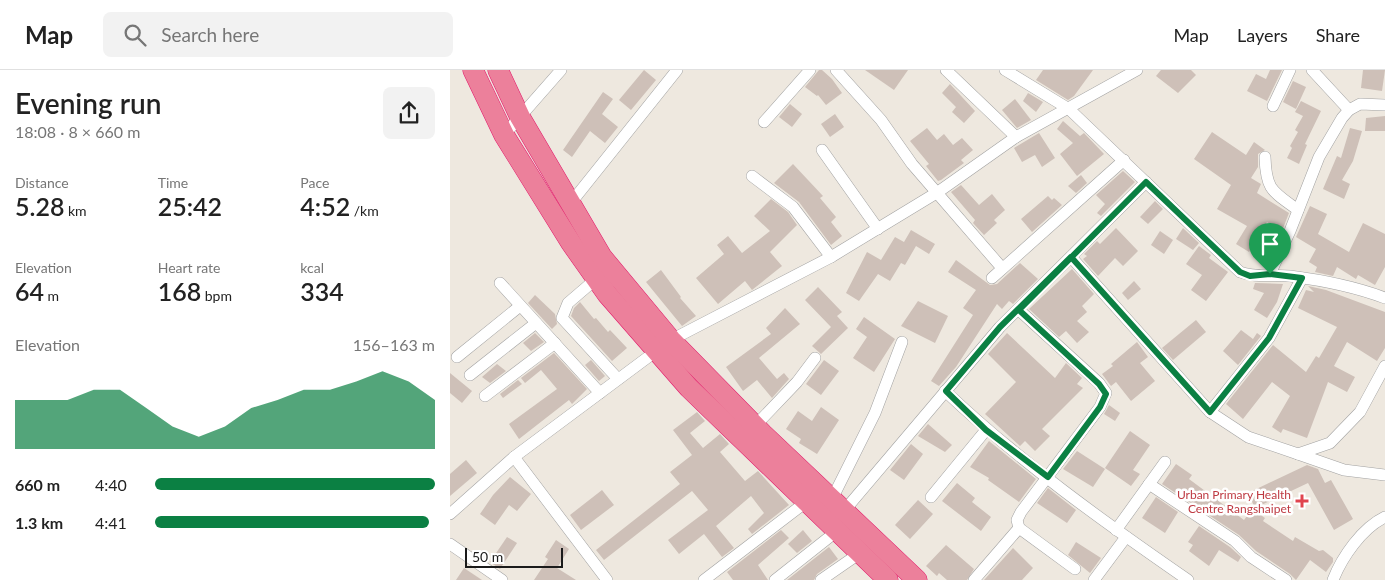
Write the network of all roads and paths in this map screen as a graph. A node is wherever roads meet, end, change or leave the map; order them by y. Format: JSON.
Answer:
{"nodes":[{"id":1,"x":472,"y":70,"type":"edge"},
{"id":2,"x":498,"y":70,"type":"edge"},
{"id":3,"x":560,"y":70,"type":"edge"},
{"id":4,"x":677,"y":70,"type":"edge"},
{"id":5,"x":810,"y":70,"type":"edge"},
{"id":6,"x":836,"y":70,"type":"edge"},
{"id":7,"x":946,"y":70,"type":"edge"},
{"id":8,"x":1005,"y":70,"type":"edge"},
{"id":9,"x":1290,"y":70,"type":"edge"},
{"id":10,"x":1312,"y":70,"type":"edge"},
{"id":11,"x":1130,"y":72,"type":"edge"},
{"id":12,"x":1385,"y":104,"type":"edge"},
{"id":13,"x":1273,"y":106,"type":"dead end"},
{"id":14,"x":1069,"y":109,"type":"junction"},
{"id":15,"x":1349,"y":110,"type":"junction"},
{"id":16,"x":520,"y":117,"type":"junction"},
{"id":17,"x":764,"y":122,"type":"dead end"},
{"id":18,"x":504,"y":134,"type":"junction"},
{"id":19,"x":1016,"y":137,"type":"junction"},
{"id":20,"x":822,"y":150,"type":"dead end"},
{"id":21,"x":1266,"y":157,"type":"dead end"},
{"id":22,"x":1124,"y":160,"type":"junction"},
{"id":23,"x":752,"y":176,"type":"dead end"},
{"id":24,"x":1146,"y":182,"type":"junction"},
{"id":25,"x":938,"y":192,"type":"junction"},
{"id":26,"x":570,"y":204,"type":"junction"},
{"id":27,"x":1298,"y":210,"type":"junction"},
{"id":28,"x":878,"y":229,"type":"junction"},
{"id":29,"x":832,"y":256,"type":"junction"},
{"id":30,"x":1071,"y":257,"type":"junction"},
{"id":31,"x":1002,"y":268,"type":"junction"},
{"id":32,"x":1270,"y":274,"type":"junction"},
{"id":33,"x":992,"y":278,"type":"dead end"},
{"id":34,"x":1302,"y":278,"type":"junction"},
{"id":35,"x":596,"y":279,"type":"junction"},
{"id":36,"x":500,"y":283,"type":"dead end"},
{"id":37,"x":1385,"y":298,"type":"edge"},
{"id":38,"x":520,"y":306,"type":"junction"},
{"id":39,"x":1019,"y":310,"type":"junction"},
{"id":40,"x":536,"y":324,"type":"junction"},
{"id":41,"x":902,"y":342,"type":"dead end"},
{"id":42,"x":555,"y":343,"type":"junction"},
{"id":43,"x":664,"y":345,"type":"junction"},
{"id":44,"x":457,"y":357,"type":"dead end"},
{"id":45,"x":815,"y":358,"type":"dead end"},
{"id":46,"x":1385,"y":366,"type":"edge"},
{"id":47,"x":470,"y":375,"type":"dead end"},
{"id":48,"x":618,"y":379,"type":"junction"},
{"id":49,"x":946,"y":391,"type":"junction"},
{"id":50,"x":600,"y":392,"type":"junction"},
{"id":51,"x":485,"y":396,"type":"dead end"},
{"id":52,"x":1210,"y":412,"type":"junction"},
{"id":53,"x":755,"y":426,"type":"junction"},
{"id":54,"x":986,"y":430,"type":"junction"},
{"id":55,"x":1298,"y":454,"type":"junction"},
{"id":56,"x":514,"y":457,"type":"junction"},
{"id":57,"x":1165,"y":462,"type":"dead end"},
{"id":58,"x":1385,"y":475,"type":"edge"},
{"id":59,"x":1048,"y":477,"type":"junction"},
{"id":60,"x":1149,"y":484,"type":"junction"},
{"id":61,"x":931,"y":497,"type":"dead end"},
{"id":62,"x":806,"y":502,"type":"junction"},
{"id":63,"x":838,"y":505,"type":"junction"},
{"id":64,"x":450,"y":513,"type":"edge"},
{"id":65,"x":1385,"y":517,"type":"edge"},
{"id":66,"x":1019,"y":528,"type":"junction"},
{"id":67,"x":837,"y":530,"type":"junction"},
{"id":68,"x":1121,"y":534,"type":"junction"},
{"id":69,"x":450,"y":544,"type":"edge"},
{"id":70,"x":860,"y":554,"type":"junction"},
{"id":71,"x":1075,"y":569,"type":"dead end"},
{"id":72,"x":502,"y":580,"type":"edge"},
{"id":73,"x":607,"y":580,"type":"edge"},
{"id":74,"x":704,"y":580,"type":"edge"},
{"id":75,"x":774,"y":580,"type":"edge"},
{"id":76,"x":821,"y":580,"type":"edge"},
{"id":77,"x":888,"y":580,"type":"edge"},
{"id":78,"x":917,"y":580,"type":"edge"},
{"id":79,"x":974,"y":580,"type":"edge"},
{"id":80,"x":1094,"y":580,"type":"edge"},
{"id":81,"x":1188,"y":580,"type":"edge"},
{"id":82,"x":1286,"y":580,"type":"edge"},
{"id":83,"x":1333,"y":580,"type":"edge"}],
"edges":[{"from":1,"to":18,"type":"highway"},
{"from":2,"to":16,"type":"highway"},
{"from":3,"to":16,"type":"street"},
{"from":4,"to":26,"type":"street"},
{"from":5,"to":17,"type":"street"},
{"from":6,"to":25,"type":"street"},
{"from":7,"to":19,"type":"street"},
{"from":8,"to":14,"type":"street"},
{"from":9,"to":13,"type":"street"},
{"from":10,"to":15,"type":"street"},
{"from":11,"to":14,"type":"street"},
{"from":12,"to":15,"type":"street"},
{"from":14,"to":19,"type":"street"},
{"from":14,"to":22,"type":"street"},
{"from":15,"to":27,"type":"street"},
{"from":16,"to":18,"type":"street"},
{"from":16,"to":26,"type":"highway"},
{"from":18,"to":35,"type":"highway"},
{"from":19,"to":25,"type":"street"},
{"from":20,"to":28,"type":"street"},
{"from":21,"to":27,"type":"street"},
{"from":22,"to":24,"type":"street"},
{"from":22,"to":31,"type":"street"},
{"from":23,"to":29,"type":"street"},
{"from":24,"to":30,"type":"street"},
{"from":24,"to":32,"type":"street"},
{"from":25,"to":28,"type":"street"},
{"from":25,"to":31,"type":"street"},
{"from":26,"to":43,"type":"highway"},
{"from":27,"to":32,"type":"street"},
{"from":28,"to":29,"type":"street"},
{"from":29,"to":43,"type":"street"},
{"from":30,"to":39,"type":"street"},
{"from":30,"to":52,"type":"street"},
{"from":31,"to":33,"type":"street"},
{"from":32,"to":34,"type":"street"},
{"from":34,"to":37,"type":"street"},
{"from":34,"to":52,"type":"street"},
{"from":35,"to":43,"type":"highway"},
{"from":35,"to":48,"type":"street"},
{"from":36,"to":38,"type":"street"},
{"from":38,"to":40,"type":"street"},
{"from":38,"to":44,"type":"street"},
{"from":39,"to":49,"type":"street"},
{"from":39,"to":59,"type":"street"},
{"from":40,"to":42,"type":"street"},
{"from":40,"to":47,"type":"street"},
{"from":41,"to":63,"type":"street"},
{"from":42,"to":50,"type":"street"},
{"from":42,"to":51,"type":"street"},
{"from":43,"to":48,"type":"street"},
{"from":43,"to":53,"type":"highway"},
{"from":43,"to":62,"type":"highway"},
{"from":45,"to":53,"type":"street"},
{"from":46,"to":55,"type":"street"},
{"from":48,"to":50,"type":"street"},
{"from":49,"to":54,"type":"street"},
{"from":49,"to":63,"type":"street"},
{"from":50,"to":56,"type":"street"},
{"from":52,"to":55,"type":"street"},
{"from":53,"to":63,"type":"highway"},
{"from":54,"to":59,"type":"street"},
{"from":54,"to":61,"type":"street"},
{"from":55,"to":58,"type":"street"},
{"from":56,"to":64,"type":"street"},
{"from":56,"to":73,"type":"street"},
{"from":57,"to":60,"type":"street"},
{"from":59,"to":66,"type":"street"},
{"from":59,"to":68,"type":"street"},
{"from":60,"to":68,"type":"street"},
{"from":60,"to":82,"type":"street"},
{"from":62,"to":67,"type":"highway"},
{"from":62,"to":74,"type":"street"},
{"from":63,"to":78,"type":"highway"},
{"from":65,"to":83,"type":"street"},
{"from":66,"to":71,"type":"street"},
{"from":66,"to":79,"type":"street"},
{"from":67,"to":70,"type":"highway"},
{"from":67,"to":75,"type":"street"},
{"from":68,"to":80,"type":"street"},
{"from":68,"to":81,"type":"street"},
{"from":69,"to":72,"type":"street"},
{"from":70,"to":76,"type":"street"},
{"from":70,"to":77,"type":"highway"}]}
